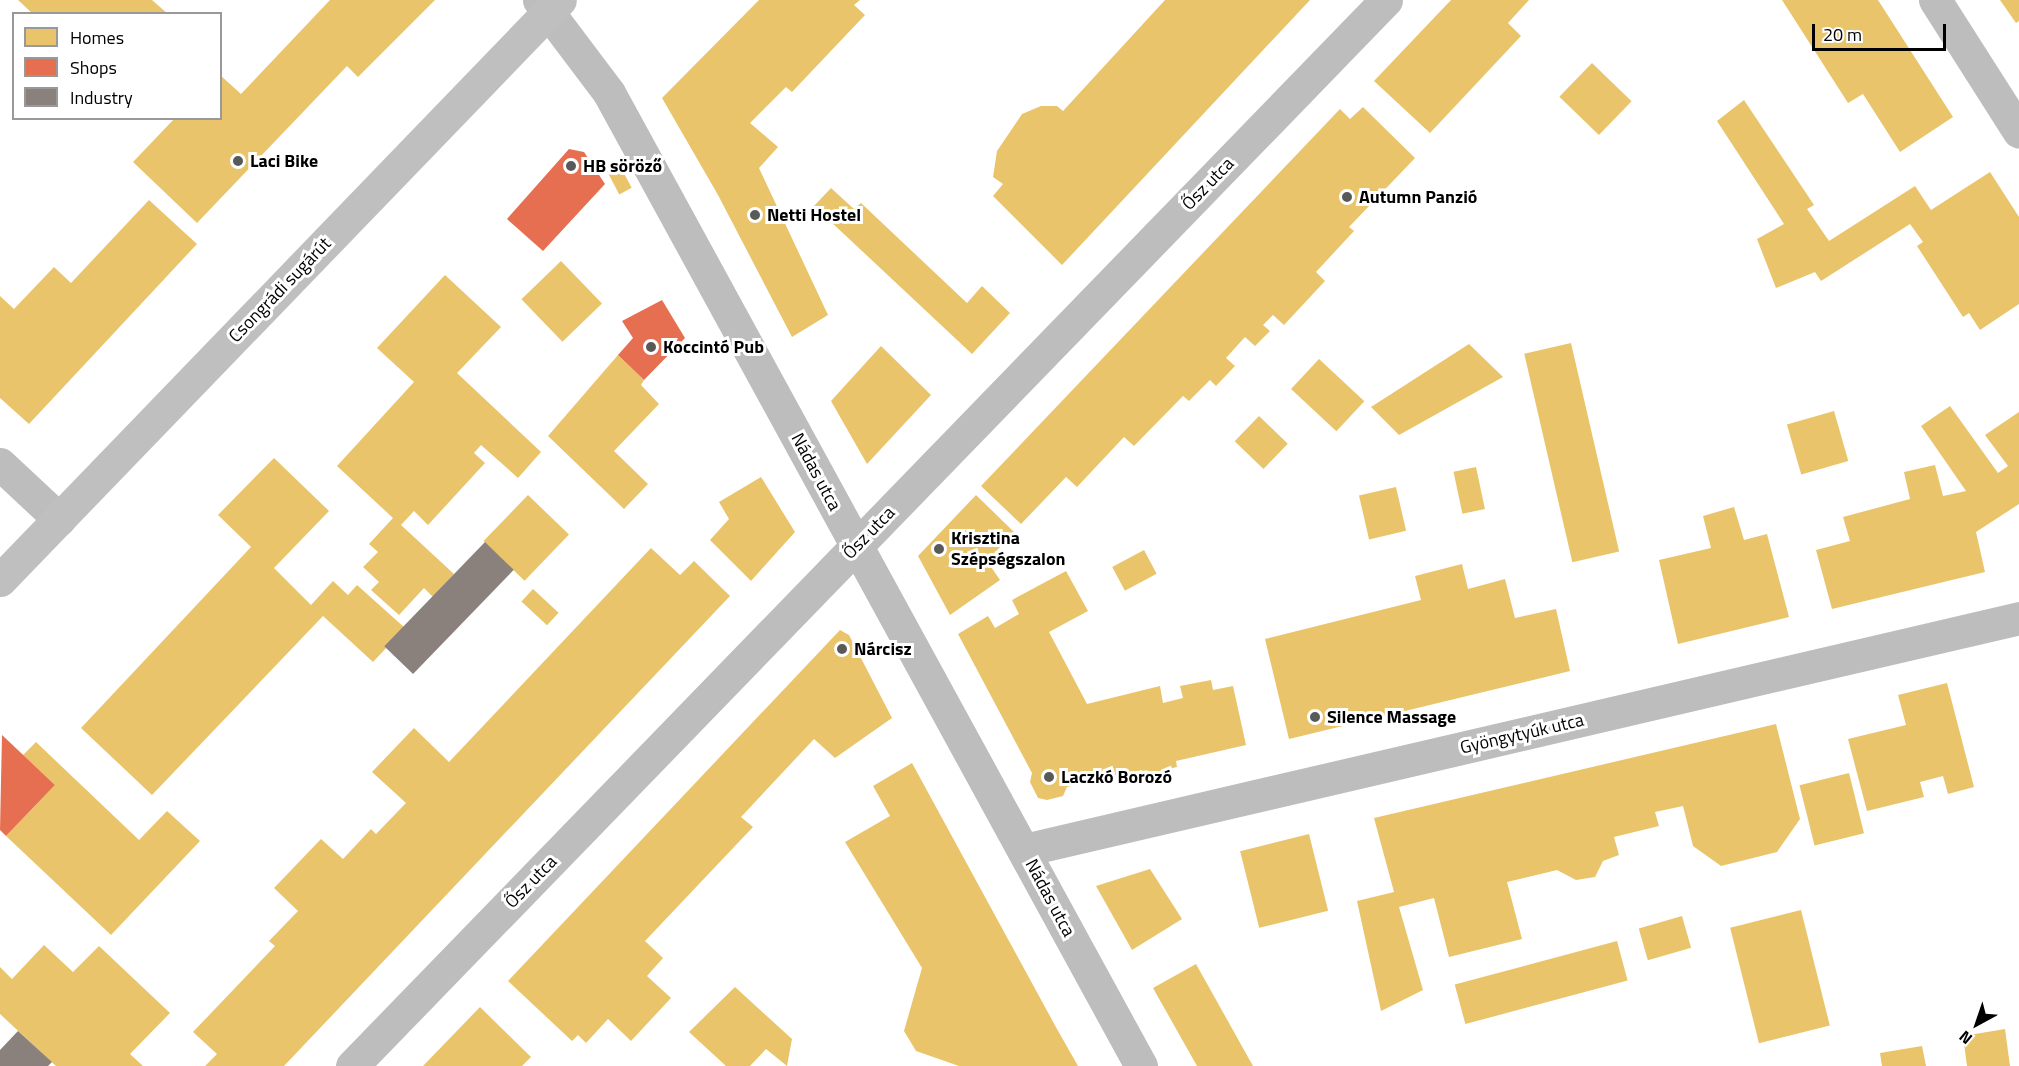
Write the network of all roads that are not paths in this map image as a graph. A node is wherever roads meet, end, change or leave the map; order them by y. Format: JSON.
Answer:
{"nodes":[{"id":1,"x":1386,"y":0,"type":"edge"},
{"id":2,"x":1935,"y":0,"type":"edge"},
{"id":3,"x":550,"y":4,"type":"edge"},
{"id":4,"x":2019,"y":132,"type":"edge"},
{"id":5,"x":0,"y":464,"type":"edge"},
{"id":6,"x":59,"y":519,"type":"junction"},
{"id":7,"x":855,"y":547,"type":"junction"},
{"id":8,"x":0,"y":580,"type":"edge"},
{"id":9,"x":2019,"y":618,"type":"edge"},
{"id":10,"x":1024,"y":850,"type":"junction"},
{"id":11,"x":352,"y":1066,"type":"edge"},
{"id":12,"x":1141,"y":1066,"type":"edge"}],
"edges":[{"from":1,"to":7,"type":"street","name":"Ősz utca"},
{"from":2,"to":4,"type":"street"},
{"from":3,"to":6,"type":"main road","name":"Csongrádi sugárút"},
{"from":3,"to":7,"type":"street","name":"Nádas utca"},
{"from":5,"to":6,"type":"street"},
{"from":6,"to":8,"type":"main road","name":"Csongrádi sugárút"},
{"from":7,"to":10,"type":"street","name":"Nádas utca"},
{"from":7,"to":11,"type":"street","name":"Ősz utca"},
{"from":9,"to":10,"type":"street","name":"Gyöngytyúk utca"},
{"from":10,"to":12,"type":"street","name":"Nádas utca"}]}
